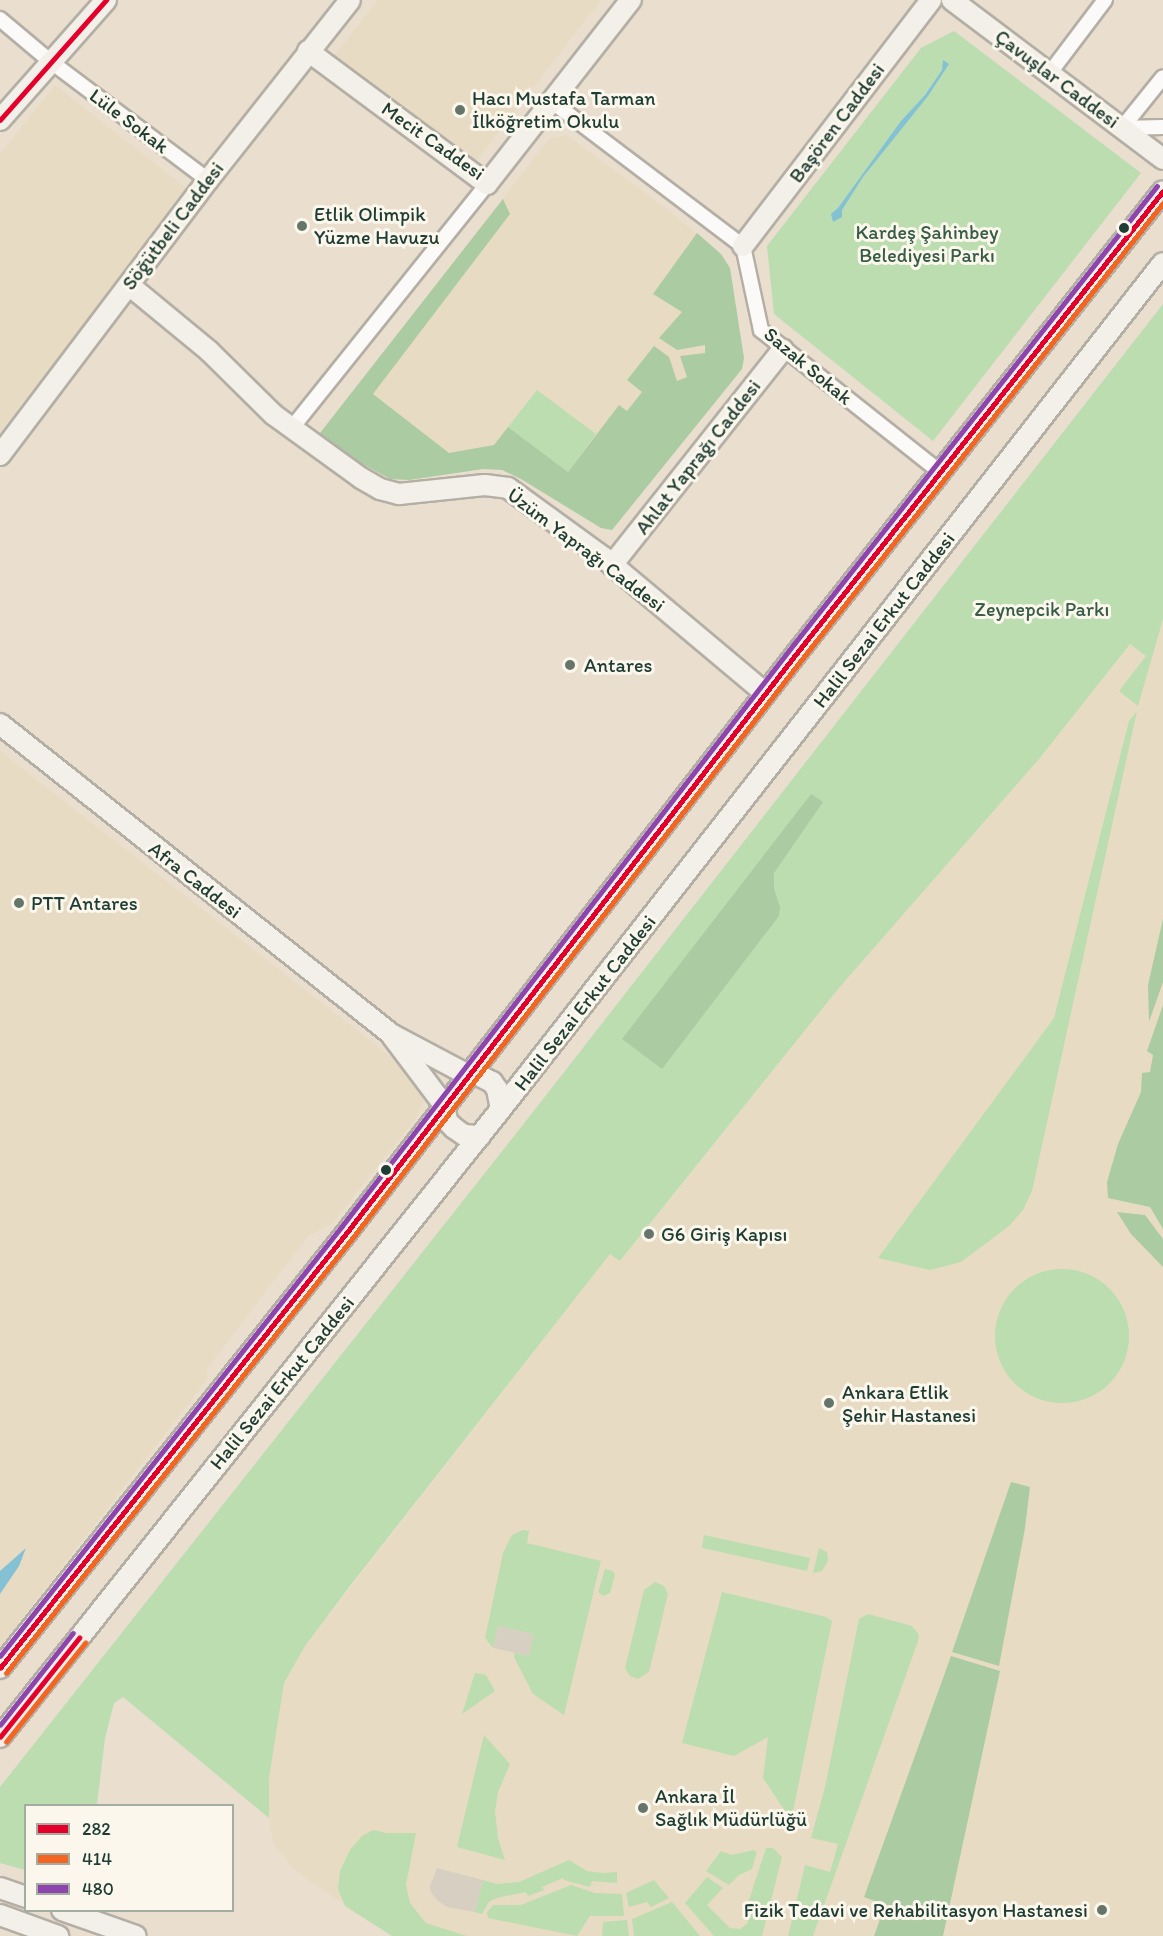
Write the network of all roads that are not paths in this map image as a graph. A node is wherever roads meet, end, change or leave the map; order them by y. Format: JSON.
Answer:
{"nodes":[{"id":1,"x":106,"y":0,"type":"edge"},
{"id":2,"x":350,"y":0,"type":"edge"},
{"id":3,"x":631,"y":0,"type":"edge"},
{"id":4,"x":931,"y":0,"type":"edge"},
{"id":5,"x":952,"y":0,"type":"edge"},
{"id":6,"x":1105,"y":0,"type":"edge"},
{"id":7,"x":0,"y":19,"type":"edge"},
{"id":8,"x":308,"y":51,"type":"junction"},
{"id":9,"x":50,"y":61,"type":"junction"},
{"id":10,"x":1049,"y":74,"type":"junction"},
{"id":11,"x":1163,"y":77,"type":"edge"},
{"id":12,"x":551,"y":101,"type":"junction"},
{"id":13,"x":0,"y":120,"type":"edge"},
{"id":14,"x":1163,"y":127,"type":"edge"},
{"id":15,"x":1122,"y":128,"type":"junction"},
{"id":16,"x":1163,"y":159,"type":"edge"},
{"id":17,"x":208,"y":180,"type":"junction"},
{"id":18,"x":487,"y":184,"type":"junction"},
{"id":19,"x":1163,"y":190,"type":"edge"},
{"id":20,"x":743,"y":246,"type":"junction"},
{"id":21,"x":1163,"y":262,"type":"edge"},
{"id":22,"x":129,"y":285,"type":"junction"},
{"id":23,"x":783,"y":349,"type":"junction"},
{"id":24,"x":291,"y":429,"type":"junction"},
{"id":25,"x":0,"y":455,"type":"edge"},
{"id":26,"x":940,"y":472,"type":"junction"},
{"id":27,"x":612,"y":565,"type":"junction"},
{"id":28,"x":765,"y":693,"type":"junction"},
{"id":29,"x":0,"y":724,"type":"edge"},
{"id":30,"x":391,"y":1034,"type":"junction"},
{"id":31,"x":468,"y":1075,"type":"junction"},
{"id":32,"x":444,"y":1105,"type":"junction"},
{"id":33,"x":501,"y":1109,"type":"junction"},
{"id":34,"x":480,"y":1136,"type":"junction"},
{"id":35,"x":0,"y":1668,"type":"edge"},
{"id":36,"x":0,"y":1737,"type":"edge"},
{"id":37,"x":0,"y":1888,"type":"edge"},
{"id":38,"x":24,"y":1896,"type":"edge"},
{"id":39,"x":65,"y":1912,"type":"edge"},
{"id":40,"x":0,"y":1915,"type":"edge"},
{"id":41,"x":58,"y":1936,"type":"edge"},
{"id":42,"x":136,"y":1936,"type":"edge"}],
"edges":[{"from":1,"to":9,"type":"main road"},
{"from":2,"to":8,"type":"main road","name":"Söğütbeli Caddesi"},
{"from":3,"to":12,"type":"main road","name":"Mecit Caddesi"},
{"from":4,"to":20,"type":"main road","name":"Başören Caddesi"},
{"from":5,"to":10,"type":"main road","name":"Çavuşlar Caddesi"},
{"from":6,"to":10,"type":"street"},
{"from":7,"to":9,"type":"street","name":"Lüle Sokak"},
{"from":8,"to":17,"type":"main road","name":"Söğütbeli Caddesi"},
{"from":8,"to":18,"type":"main road","name":"Mecit Caddesi"},
{"from":9,"to":13,"type":"main road"},
{"from":9,"to":17,"type":"street","name":"Lüle Sokak"},
{"from":10,"to":15,"type":"main road","name":"Çavuşlar Caddesi"},
{"from":11,"to":15,"type":"street"},
{"from":12,"to":18,"type":"main road","name":"Mecit Caddesi"},
{"from":12,"to":20,"type":"street"},
{"from":14,"to":15,"type":"street"},
{"from":15,"to":16,"type":"main road","name":"Çavuşlar Caddesi"},
{"from":17,"to":22,"type":"main road","name":"Söğütbeli Caddesi"},
{"from":18,"to":24,"type":"street"},
{"from":19,"to":26,"type":"main road"},
{"from":20,"to":23,"type":"street","name":"Sazak Sokak"},
{"from":21,"to":33,"type":"main road","name":"Halil Sezai Erkut Caddesi"},
{"from":22,"to":24,"type":"main road","name":"Üzüm Yaprağı Caddesi"},
{"from":22,"to":25,"type":"main road","name":"Söğütbeli Caddesi"},
{"from":23,"to":26,"type":"street","name":"Sazak Sokak"},
{"from":23,"to":27,"type":"main road","name":"Ahlat Yaprağı Caddesi"},
{"from":24,"to":27,"type":"main road","name":"Üzüm Yaprağı Caddesi"},
{"from":26,"to":28,"type":"main road"},
{"from":27,"to":28,"type":"main road","name":"Üzüm Yaprağı Caddesi"},
{"from":28,"to":31,"type":"main road"},
{"from":29,"to":30,"type":"main road","name":"Afra Caddesi"},
{"from":30,"to":31,"type":"main road","name":"Afra Caddesi"},
{"from":30,"to":32,"type":"main road","name":"Afra Caddesi"},
{"from":31,"to":32,"type":"main road"},
{"from":31,"to":33,"type":"main road"},
{"from":32,"to":34,"type":"main road"},
{"from":32,"to":35,"type":"main road"},
{"from":33,"to":34,"type":"main road","name":"Halil Sezai Erkut Caddesi"},
{"from":34,"to":36,"type":"main road","name":"Halil Sezai Erkut Caddesi"},
{"from":37,"to":38,"type":"main road"},
{"from":39,"to":42,"type":"main road"},
{"from":40,"to":41,"type":"main road"}]}
